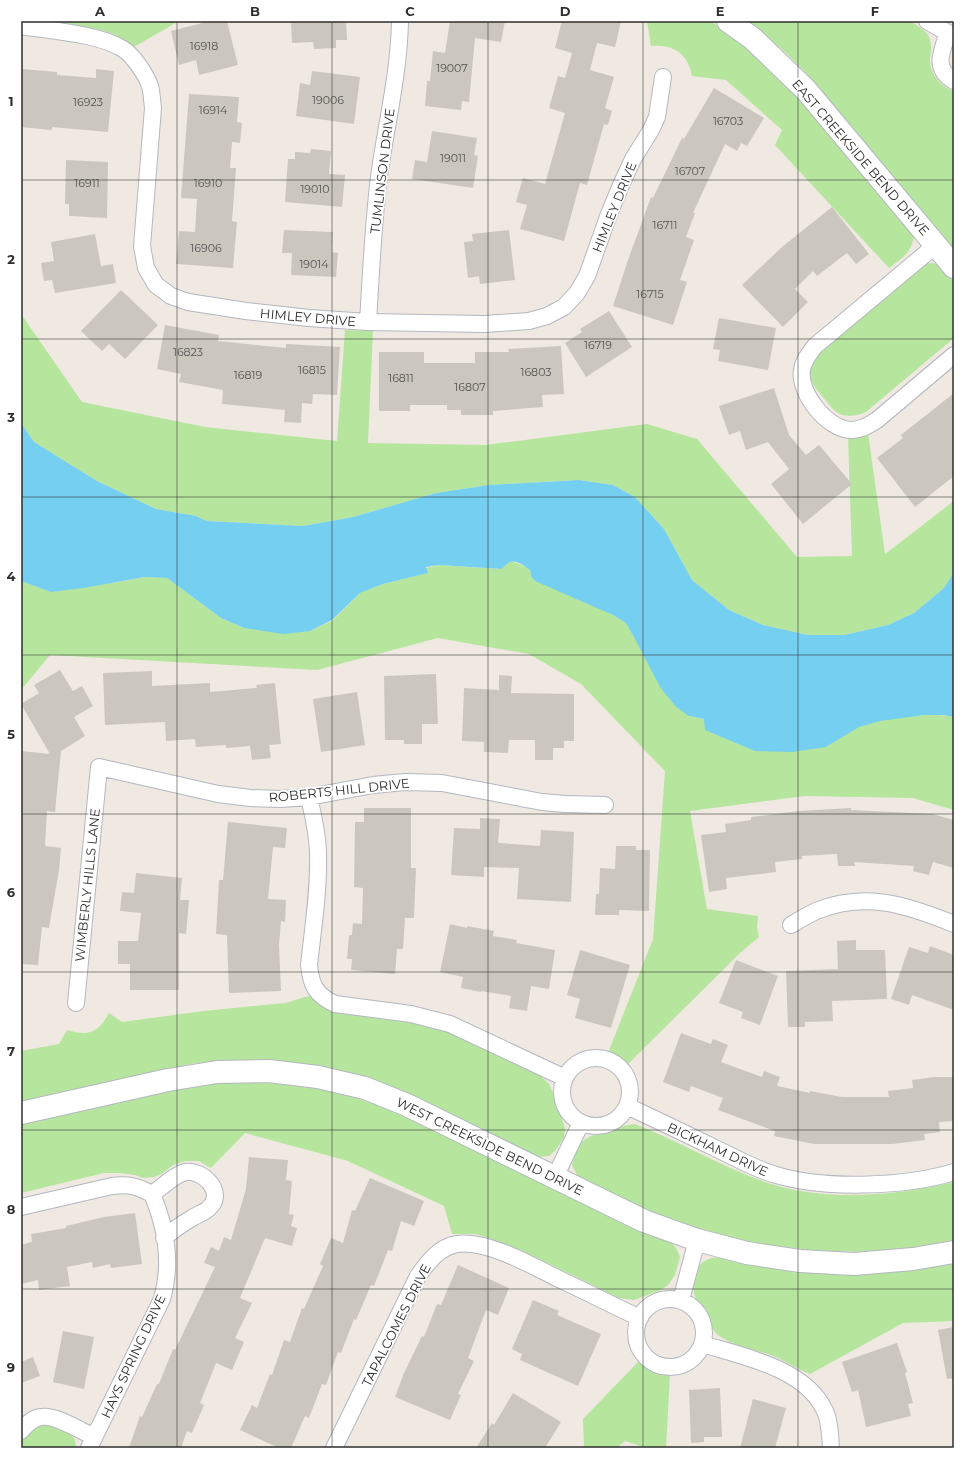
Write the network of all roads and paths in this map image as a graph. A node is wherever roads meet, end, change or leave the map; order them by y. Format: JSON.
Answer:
{"nodes":[{"id":1,"x":400,"y":21,"type":"edge"},
{"id":2,"x":728,"y":21,"type":"edge"},
{"id":3,"x":927,"y":21,"type":"edge"},
{"id":4,"x":21,"y":26,"type":"edge"},
{"id":5,"x":951,"y":34,"type":"edge"},
{"id":6,"x":664,"y":77,"type":"dead end"},
{"id":7,"x":954,"y":81,"type":"edge"},
{"id":8,"x":936,"y":245,"type":"junction"},
{"id":9,"x":954,"y":267,"type":"edge"},
{"id":10,"x":368,"y":322,"type":"junction"},
{"id":11,"x":954,"y":355,"type":"edge"},
{"id":12,"x":99,"y":767,"type":"joint"},
{"id":13,"x":309,"y":797,"type":"junction"},
{"id":14,"x":605,"y":804,"type":"dead end"},
{"id":15,"x":954,"y":924,"type":"edge"},
{"id":16,"x":792,"y":925,"type":"dead end"},
{"id":17,"x":76,"y":1004,"type":"dead end"},
{"id":18,"x":565,"y":1078,"type":"junction"},
{"id":19,"x":627,"y":1106,"type":"junction"},
{"id":20,"x":21,"y":1113,"type":"edge"},
{"id":21,"x":581,"y":1123,"type":"junction"},
{"id":22,"x":954,"y":1172,"type":"edge"},
{"id":23,"x":555,"y":1177,"type":"junction"},
{"id":24,"x":152,"y":1194,"type":"junction"},
{"id":25,"x":21,"y":1207,"type":"edge"},
{"id":26,"x":164,"y":1238,"type":"junction"},
{"id":27,"x":698,"y":1240,"type":"junction"},
{"id":28,"x":954,"y":1252,"type":"edge"},
{"id":29,"x":681,"y":1300,"type":"junction"},
{"id":30,"x":640,"y":1318,"type":"junction"},
{"id":31,"x":702,"y":1344,"type":"junction"},
{"id":32,"x":21,"y":1431,"type":"edge"},
{"id":33,"x":91,"y":1442,"type":"edge"},
{"id":34,"x":334,"y":1448,"type":"edge"},
{"id":35,"x":830,"y":1448,"type":"edge"}],
"edges":[{"from":1,"to":10,"type":"street","name":"TUMLINSON DRIVE"},
{"from":2,"to":8,"type":"street","name":"EAST CREEKSIDE BEND DRIVE"},
{"from":3,"to":5,"type":"street"},
{"from":4,"to":10,"type":"street","name":"HIMLEY DRIVE"},
{"from":5,"to":7,"type":"street"},
{"from":6,"to":10,"type":"street","name":"HIMLEY DRIVE"},
{"from":8,"to":9,"type":"street","name":"EAST CREEKSIDE BEND DRIVE"},
{"from":8,"to":11,"type":"street"},
{"from":12,"to":13,"type":"street","name":"ROBERTS HILL DRIVE"},
{"from":12,"to":17,"type":"street","name":"WIMBERLY HILLS LANE"},
{"from":13,"to":14,"type":"street","name":"ROBERTS HILL DRIVE"},
{"from":13,"to":18,"type":"street"},
{"from":15,"to":16,"type":"street"},
{"from":18,"to":19,"type":"street"},
{"from":18,"to":21,"type":"street"},
{"from":19,"to":21,"type":"street"},
{"from":19,"to":22,"type":"street","name":"BICKHAM DRIVE"},
{"from":20,"to":23,"type":"street","name":"WEST CREEKSIDE BEND DRIVE"},
{"from":21,"to":23,"type":"street"},
{"from":23,"to":27,"type":"street","name":"WEST CREEKSIDE BEND DRIVE"},
{"from":24,"to":25,"type":"street"},
{"from":24,"to":26,"type":"street","name":"HAYS SPRING DRIVE"},
{"from":24,"to":26,"type":"street"},
{"from":26,"to":33,"type":"street","name":"HAYS SPRING DRIVE"},
{"from":27,"to":28,"type":"street","name":"WEST CREEKSIDE BEND DRIVE"},
{"from":27,"to":29,"type":"street"},
{"from":29,"to":30,"type":"street"},
{"from":29,"to":31,"type":"street"},
{"from":30,"to":31,"type":"street"},
{"from":30,"to":34,"type":"street","name":"TAPALCOMES DRIVE"},
{"from":31,"to":35,"type":"street"},
{"from":32,"to":33,"type":"street"}]}
